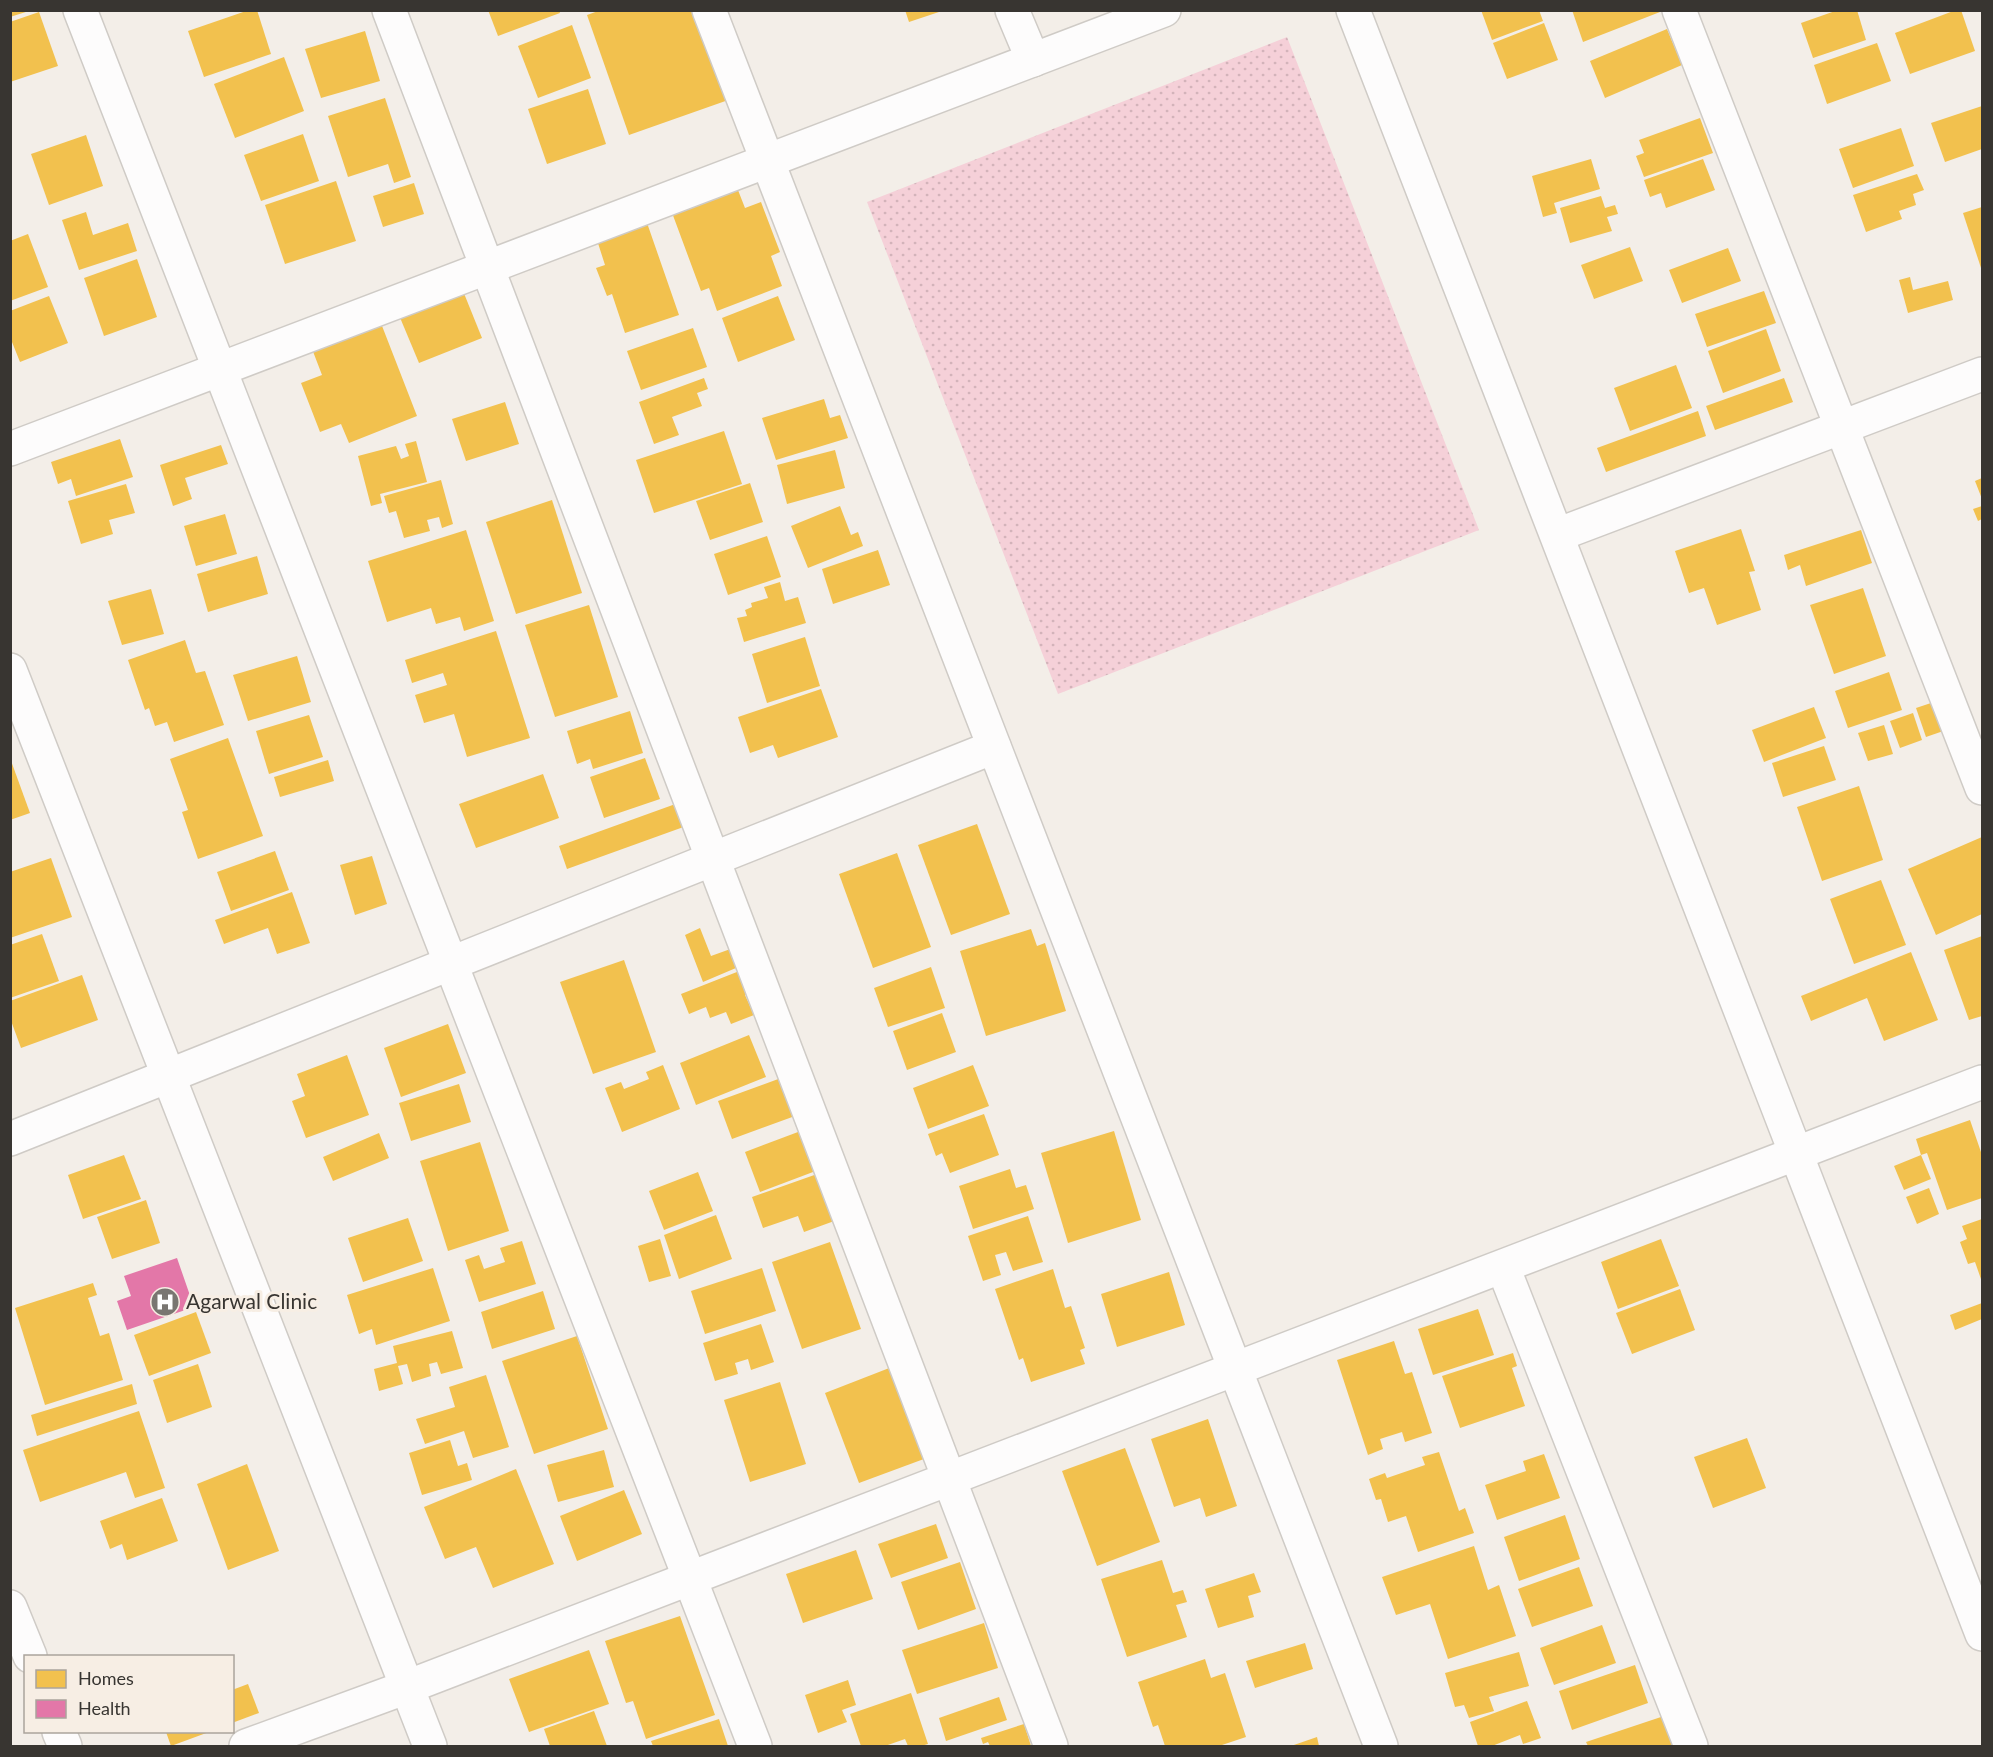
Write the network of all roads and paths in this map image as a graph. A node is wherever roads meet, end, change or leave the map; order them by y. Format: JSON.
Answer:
{"nodes":[{"id":1,"x":80,"y":10,"type":"edge"},
{"id":2,"x":389,"y":10,"type":"edge"},
{"id":3,"x":709,"y":10,"type":"edge"},
{"id":4,"x":1012,"y":10,"type":"edge"},
{"id":5,"x":1164,"y":10,"type":"edge"},
{"id":6,"x":1353,"y":10,"type":"edge"},
{"id":7,"x":1679,"y":10,"type":"edge"},
{"id":8,"x":1033,"y":60,"type":"junction"},
{"id":9,"x":768,"y":161,"type":"junction"},
{"id":10,"x":487,"y":268,"type":"junction"},
{"id":11,"x":219,"y":370,"type":"junction"},
{"id":12,"x":1983,"y":374,"type":"edge"},
{"id":13,"x":1842,"y":427,"type":"junction"},
{"id":14,"x":10,"y":449,"type":"edge"},
{"id":15,"x":1557,"y":535,"type":"junction"},
{"id":16,"x":10,"y":670,"type":"edge"},
{"id":17,"x":994,"y":747,"type":"junction"},
{"id":18,"x":1983,"y":788,"type":"edge"},
{"id":19,"x":712,"y":860,"type":"junction"},
{"id":20,"x":450,"y":964,"type":"junction"},
{"id":21,"x":168,"y":1076,"type":"junction"},
{"id":22,"x":1983,"y":1082,"type":"edge"},
{"id":23,"x":10,"y":1139,"type":"edge"},
{"id":24,"x":1796,"y":1155,"type":"junction"},
{"id":25,"x":1503,"y":1267,"type":"junction"},
{"id":26,"x":1235,"y":1370,"type":"junction"},
{"id":27,"x":949,"y":1479,"type":"junction"},
{"id":28,"x":689,"y":1579,"type":"junction"},
{"id":29,"x":10,"y":1607,"type":"edge"},
{"id":30,"x":1983,"y":1634,"type":"edge"},
{"id":31,"x":30,"y":1655,"type":"edge"},
{"id":32,"x":406,"y":1687,"type":"junction"},
{"id":33,"x":246,"y":1746,"type":"edge"},
{"id":34,"x":430,"y":1746,"type":"edge"},
{"id":35,"x":755,"y":1746,"type":"edge"},
{"id":36,"x":1051,"y":1746,"type":"edge"},
{"id":37,"x":1381,"y":1746,"type":"edge"},
{"id":38,"x":1691,"y":1746,"type":"edge"}],
"edges":[{"from":1,"to":11,"type":"street"},
{"from":2,"to":10,"type":"street"},
{"from":3,"to":9,"type":"street"},
{"from":4,"to":8,"type":"street"},
{"from":5,"to":8,"type":"street"},
{"from":6,"to":15,"type":"street"},
{"from":7,"to":13,"type":"street"},
{"from":8,"to":9,"type":"street"},
{"from":9,"to":10,"type":"street"},
{"from":9,"to":17,"type":"street"},
{"from":10,"to":11,"type":"street"},
{"from":10,"to":19,"type":"street"},
{"from":11,"to":14,"type":"street"},
{"from":11,"to":20,"type":"street"},
{"from":12,"to":13,"type":"street"},
{"from":13,"to":15,"type":"street"},
{"from":13,"to":18,"type":"street"},
{"from":15,"to":24,"type":"street"},
{"from":16,"to":21,"type":"street"},
{"from":17,"to":19,"type":"street"},
{"from":17,"to":26,"type":"street"},
{"from":19,"to":20,"type":"street"},
{"from":19,"to":27,"type":"street"},
{"from":20,"to":21,"type":"street"},
{"from":20,"to":28,"type":"street"},
{"from":21,"to":23,"type":"street"},
{"from":21,"to":32,"type":"street"},
{"from":22,"to":24,"type":"street"},
{"from":24,"to":25,"type":"street"},
{"from":24,"to":30,"type":"street"},
{"from":25,"to":26,"type":"street"},
{"from":25,"to":38,"type":"street"},
{"from":26,"to":27,"type":"street"},
{"from":26,"to":37,"type":"street"},
{"from":27,"to":28,"type":"street"},
{"from":27,"to":36,"type":"street"},
{"from":28,"to":32,"type":"street"},
{"from":28,"to":35,"type":"street"},
{"from":29,"to":31,"type":"street"},
{"from":32,"to":33,"type":"street"},
{"from":32,"to":34,"type":"street"}]}
